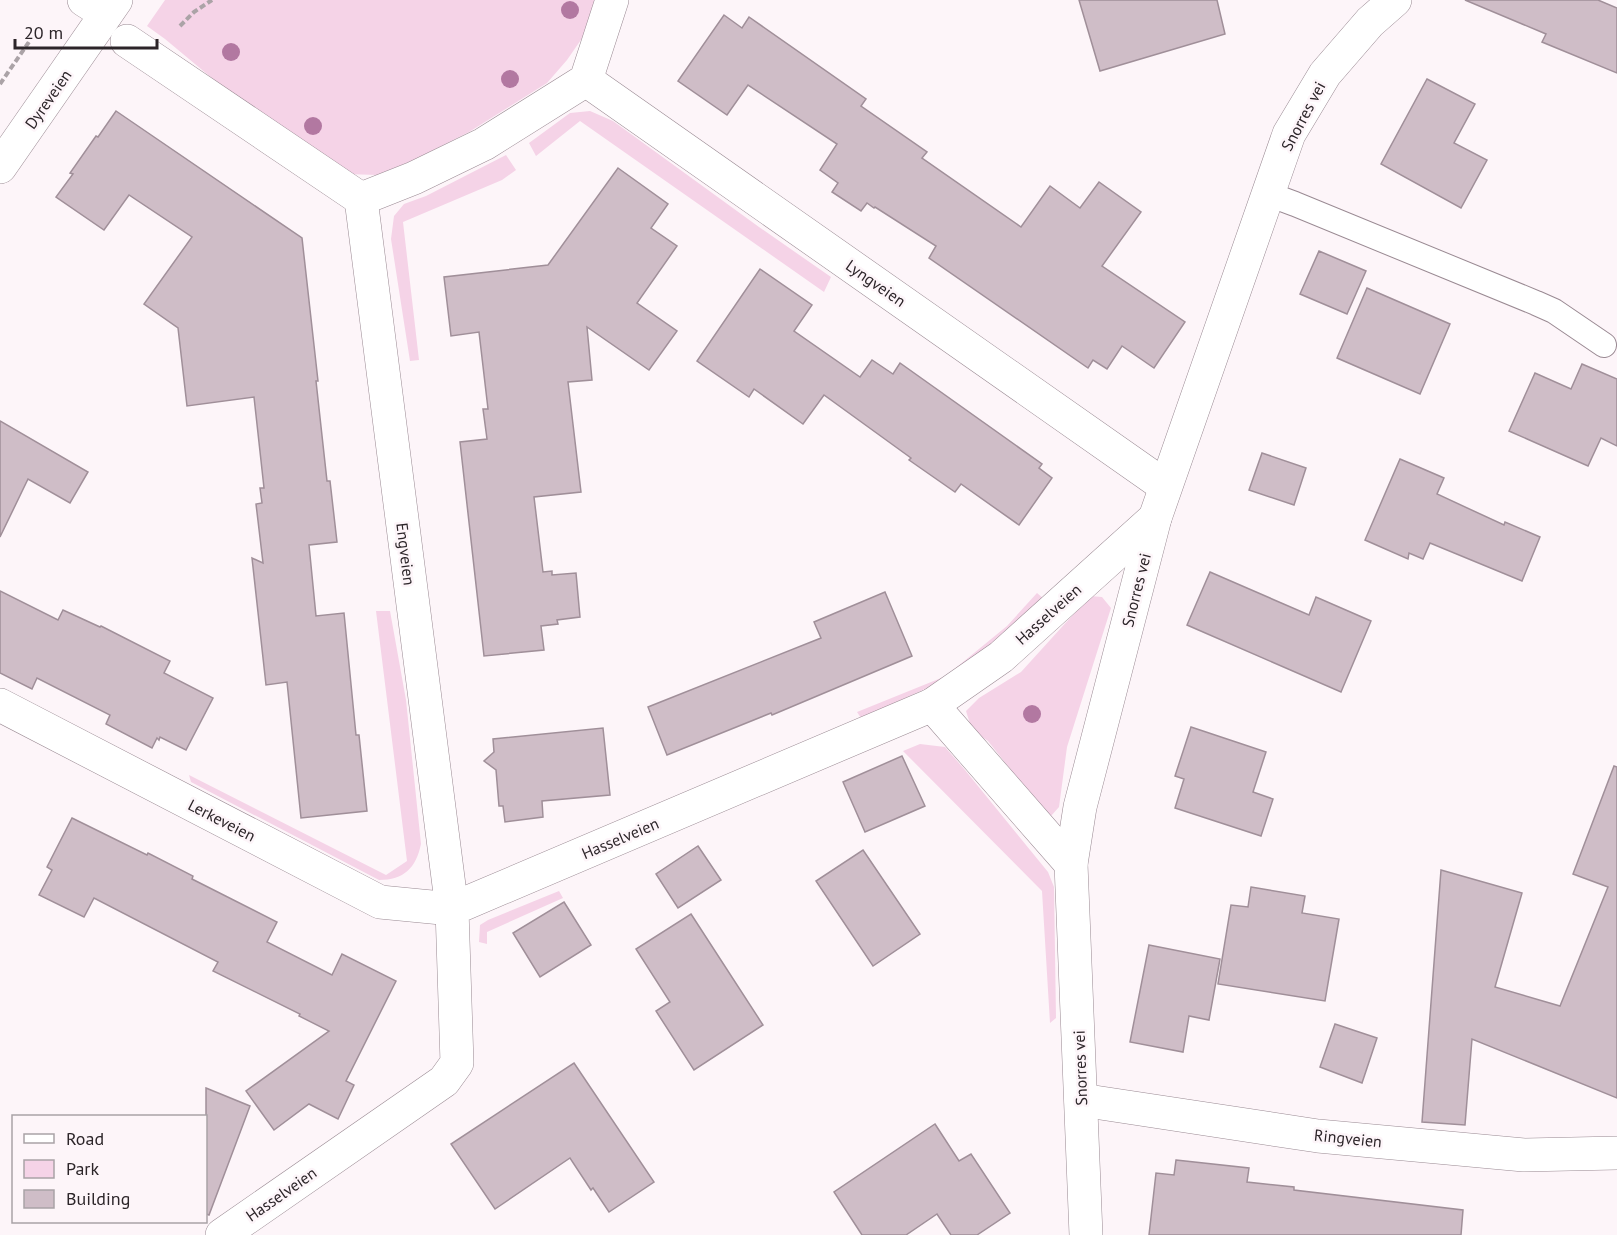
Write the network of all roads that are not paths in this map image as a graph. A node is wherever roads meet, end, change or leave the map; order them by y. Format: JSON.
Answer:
{"nodes":[{"id":1,"x":612,"y":0,"type":"edge"},
{"id":2,"x":1395,"y":0,"type":"edge"},
{"id":3,"x":102,"y":5,"type":"edge"},
{"id":4,"x":127,"y":40,"type":"dead end"},
{"id":5,"x":586,"y":80,"type":"junction"},
{"id":6,"x":0,"y":167,"type":"edge"},
{"id":7,"x":1268,"y":194,"type":"junction"},
{"id":8,"x":361,"y":199,"type":"junction"},
{"id":9,"x":1604,"y":345,"type":"dead end"},
{"id":10,"x":1165,"y":486,"type":"junction"},
{"id":11,"x":1155,"y":518,"type":"junction"},
{"id":12,"x":0,"y":705,"type":"edge"},
{"id":13,"x":932,"y":705,"type":"junction"},
{"id":14,"x":1071,"y":864,"type":"junction"},
{"id":15,"x":452,"y":909,"type":"junction"},
{"id":16,"x":1081,"y":1100,"type":"junction"},
{"id":17,"x":1617,"y":1153,"type":"edge"},
{"id":18,"x":222,"y":1235,"type":"edge"},
{"id":19,"x":1086,"y":1235,"type":"edge"}],
"edges":[{"from":1,"to":5,"type":"street"},
{"from":2,"to":7,"type":"street","name":"Snorres vei"},
{"from":3,"to":6,"type":"street","name":"Dyreveien"},
{"from":4,"to":8,"type":"street"},
{"from":5,"to":8,"type":"street"},
{"from":5,"to":10,"type":"street","name":"Lyngveien"},
{"from":7,"to":9,"type":"lane"},
{"from":7,"to":10,"type":"street","name":"Snorres vei"},
{"from":8,"to":15,"type":"street","name":"Engveien"},
{"from":10,"to":11,"type":"street","name":"Snorres vei"},
{"from":11,"to":13,"type":"street","name":"Hasselveien"},
{"from":11,"to":14,"type":"street","name":"Snorres vei"},
{"from":12,"to":15,"type":"street","name":"Lerkeveien"},
{"from":13,"to":14,"type":"street"},
{"from":13,"to":15,"type":"street","name":"Hasselveien"},
{"from":14,"to":16,"type":"street","name":"Snorres vei"},
{"from":15,"to":18,"type":"street","name":"Hasselveien"},
{"from":16,"to":17,"type":"street","name":"Ringveien"},
{"from":16,"to":19,"type":"street","name":"Snorres vei"}]}
